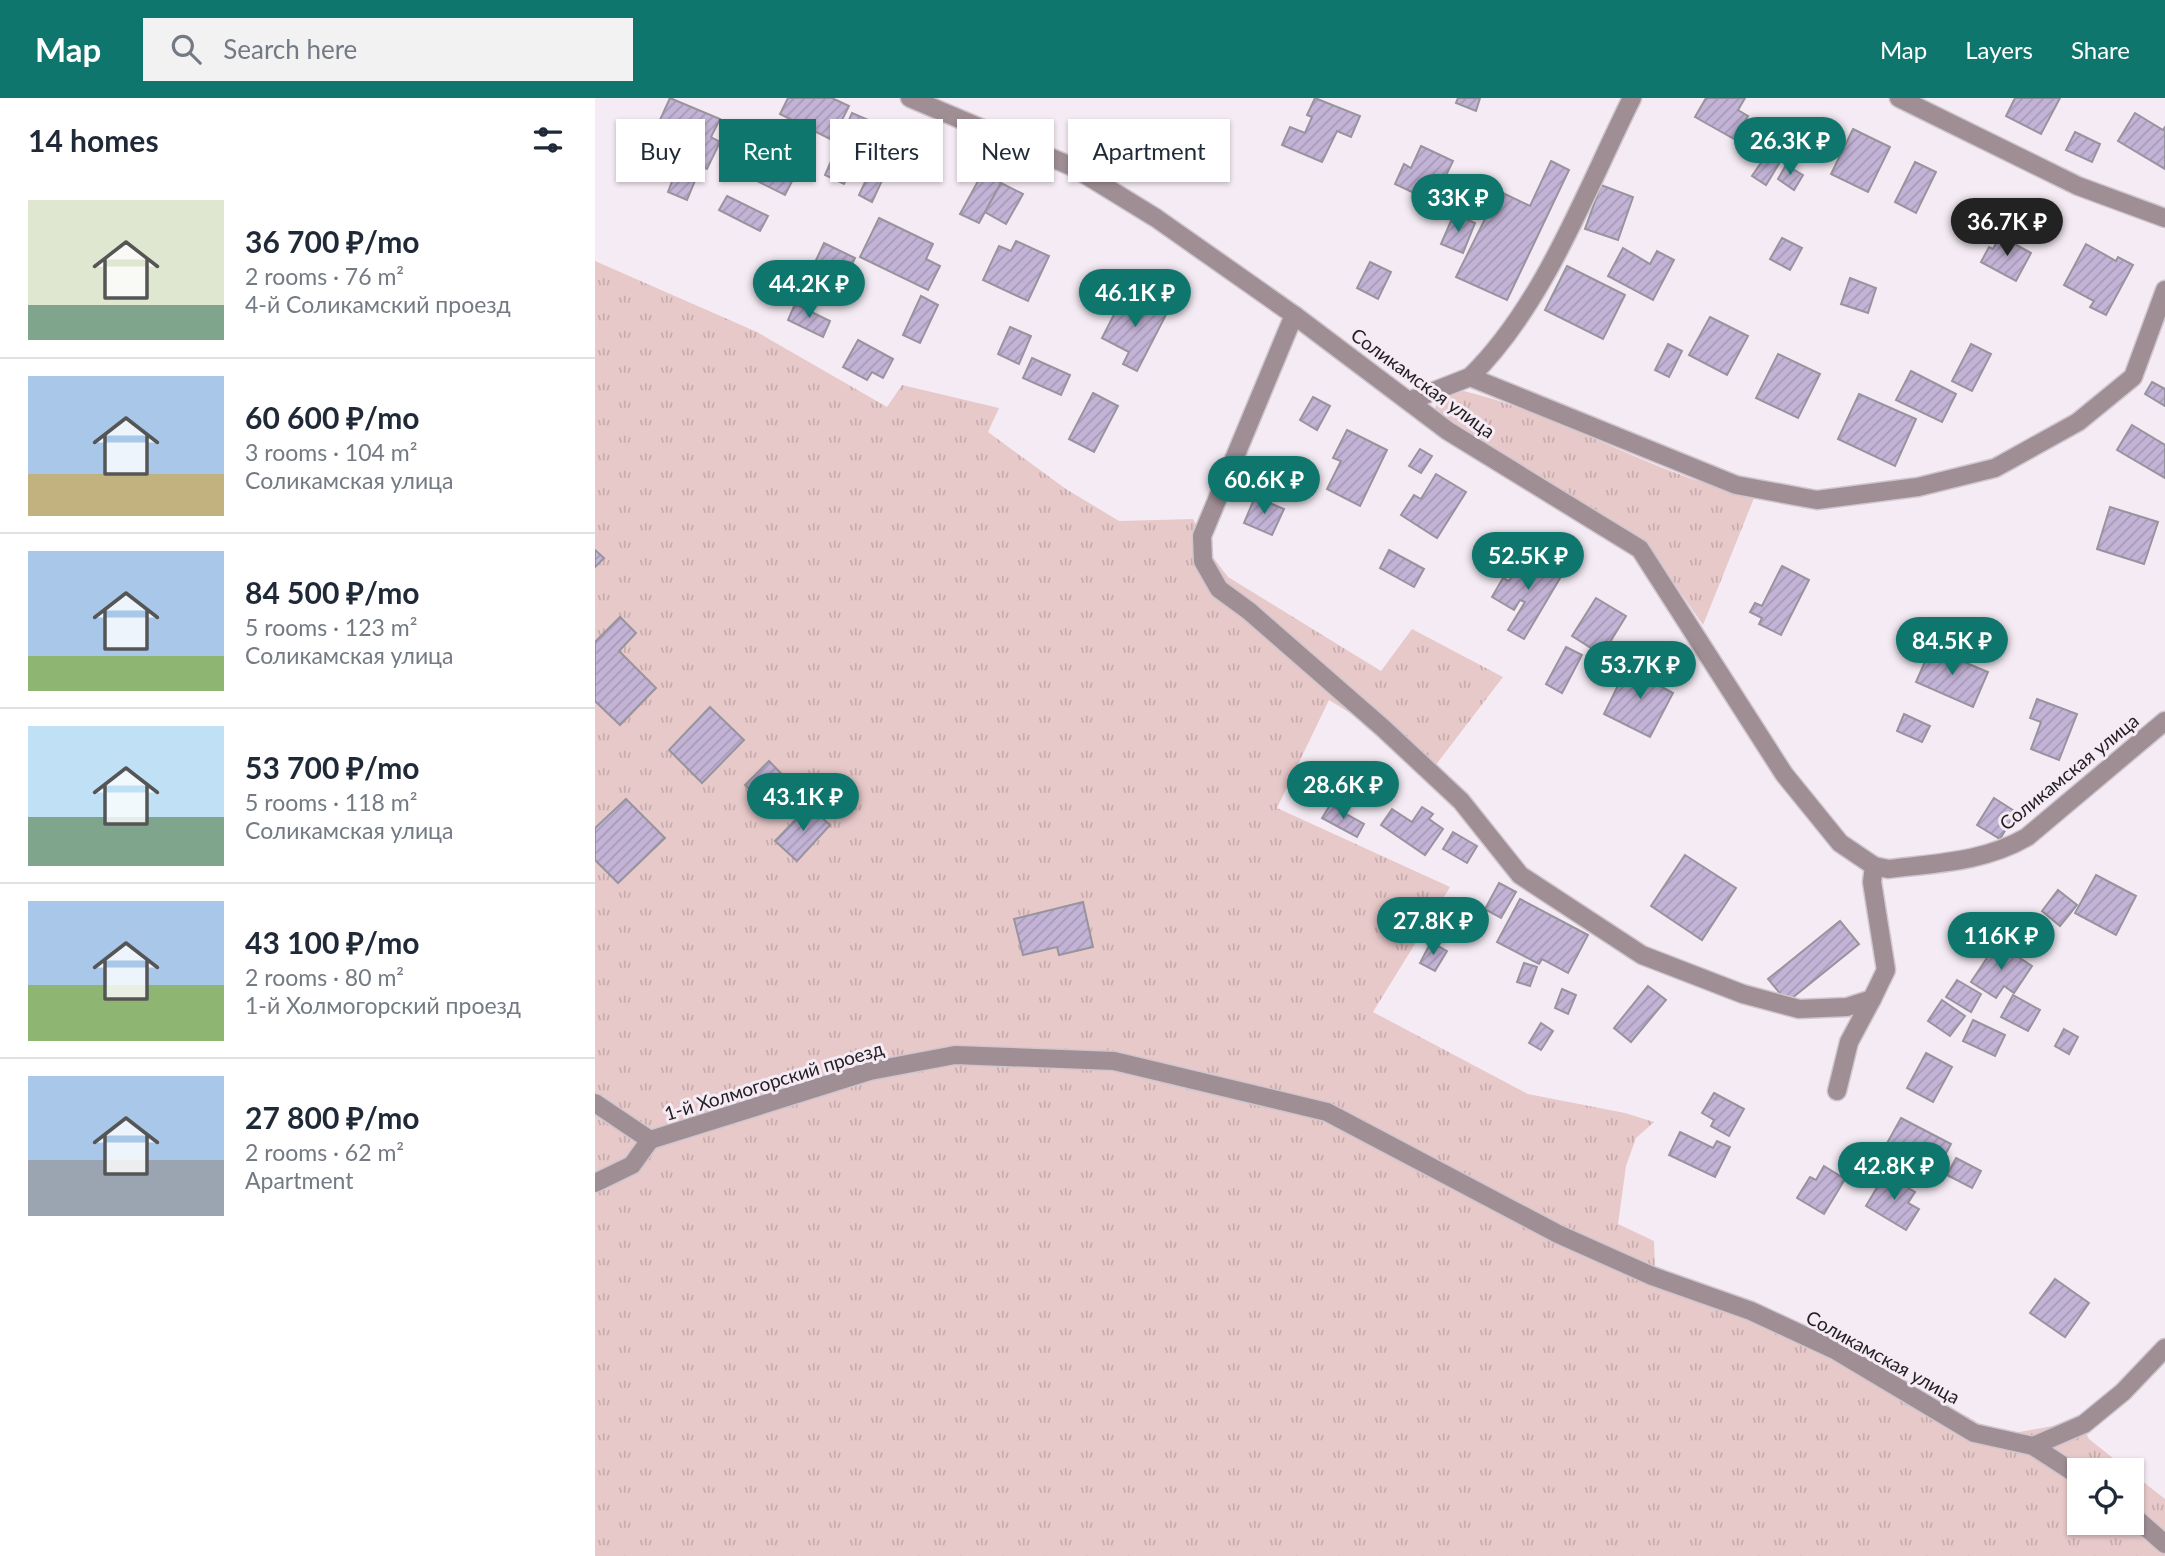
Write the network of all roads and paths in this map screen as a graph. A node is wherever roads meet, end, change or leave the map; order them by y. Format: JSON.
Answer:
{"nodes":[{"id":1,"x":910,"y":98,"type":"edge"},
{"id":2,"x":1632,"y":98,"type":"edge"},
{"id":3,"x":1899,"y":98,"type":"edge"},
{"id":4,"x":2165,"y":220,"type":"edge"},
{"id":5,"x":2165,"y":290,"type":"edge"},
{"id":6,"x":1294,"y":315,"type":"junction"},
{"id":7,"x":1470,"y":377,"type":"junction"},
{"id":8,"x":1409,"y":401,"type":"junction"},
{"id":9,"x":2165,"y":722,"type":"edge"},
{"id":10,"x":1874,"y":866,"type":"junction"},
{"id":11,"x":1872,"y":999,"type":"junction"},
{"id":12,"x":1837,"y":1091,"type":"dead end"},
{"id":13,"x":595,"y":1103,"type":"edge"},
{"id":14,"x":650,"y":1140,"type":"junction"},
{"id":15,"x":595,"y":1183,"type":"edge"},
{"id":16,"x":1558,"y":1234,"type":"joint"},
{"id":17,"x":2165,"y":1348,"type":"edge"},
{"id":18,"x":2033,"y":1446,"type":"junction"},
{"id":19,"x":2067,"y":1468,"type":"edge"},
{"id":20,"x":2144,"y":1525,"type":"edge"},
{"id":21,"x":2165,"y":1544,"type":"edge"}],
"edges":[{"from":1,"to":6,"type":"street","name":"Соликамская улица"},
{"from":2,"to":7,"type":"street"},
{"from":3,"to":4,"type":"street"},
{"from":5,"to":7,"type":"street"},
{"from":6,"to":8,"type":"street","name":"Соликамская улица"},
{"from":6,"to":11,"type":"street"},
{"from":7,"to":8,"type":"street"},
{"from":8,"to":10,"type":"street","name":"Соликамская улица"},
{"from":9,"to":10,"type":"street","name":"Соликамская улица"},
{"from":10,"to":11,"type":"street"},
{"from":11,"to":12,"type":"street"},
{"from":13,"to":14,"type":"street","name":"1-й Холмогорский проезд"},
{"from":14,"to":15,"type":"street"},
{"from":14,"to":16,"type":"street","name":"1-й Холмогорский проезд"},
{"from":16,"to":18,"type":"street","name":"Соликамская улица"},
{"from":17,"to":18,"type":"street"},
{"from":18,"to":19,"type":"street","name":"Соликамская улица"},
{"from":20,"to":21,"type":"street"}]}
